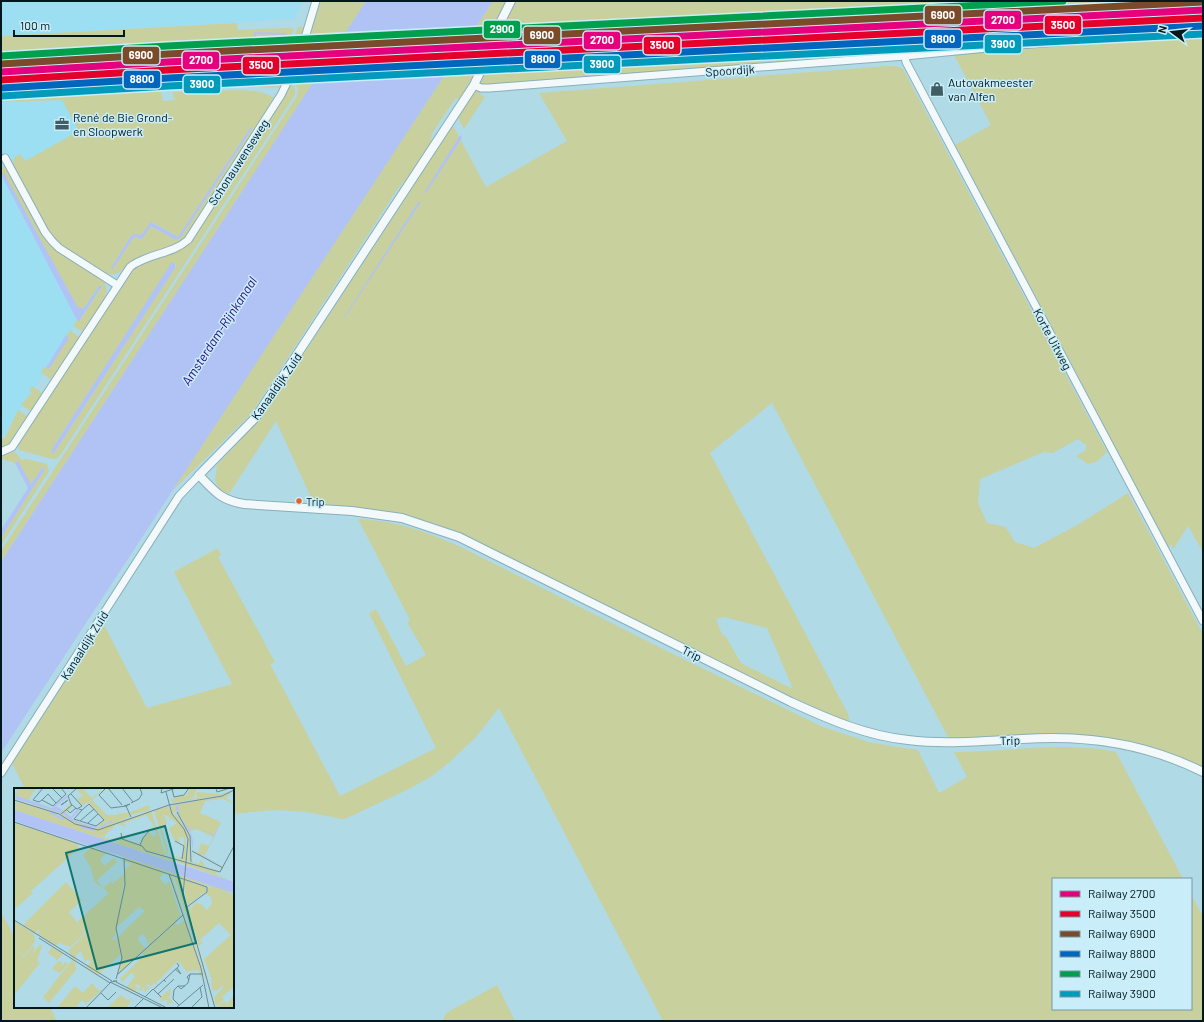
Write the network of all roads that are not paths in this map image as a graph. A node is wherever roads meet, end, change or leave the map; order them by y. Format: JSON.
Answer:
{"nodes":[{"id":1,"x":316,"y":1,"type":"edge"},
{"id":2,"x":510,"y":1,"type":"edge"},
{"id":3,"x":1203,"y":31,"type":"edge"},
{"id":4,"x":905,"y":56,"type":"junction"},
{"id":5,"x":474,"y":85,"type":"junction"},
{"id":6,"x":5,"y":158,"type":"dead end"},
{"id":7,"x":117,"y":285,"type":"junction"},
{"id":8,"x":1,"y":452,"type":"edge"},
{"id":9,"x":199,"y":475,"type":"junction"},
{"id":10,"x":1203,"y":621,"type":"edge"},
{"id":11,"x":1203,"y":772,"type":"edge"},
{"id":12,"x":1,"y":773,"type":"edge"}],
"edges":[{"from":1,"to":7,"type":"street","name":"Schonauwenseweg"},
{"from":2,"to":5,"type":"street","name":"Kanaaldijk Zuid"},
{"from":3,"to":4,"type":"street","name":"Spoordijk"},
{"from":4,"to":5,"type":"street","name":"Spoordijk"},
{"from":4,"to":10,"type":"street","name":"Korte Uitweg"},
{"from":5,"to":9,"type":"street","name":"Kanaaldijk Zuid"},
{"from":6,"to":7,"type":"street"},
{"from":7,"to":8,"type":"street","name":"Schonauwenseweg"},
{"from":9,"to":11,"type":"street","name":"Trip"},
{"from":9,"to":12,"type":"street","name":"Kanaaldijk Zuid"}]}
